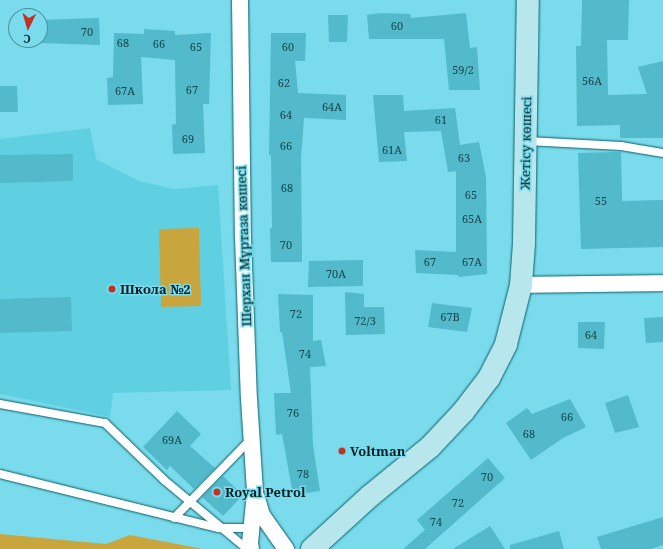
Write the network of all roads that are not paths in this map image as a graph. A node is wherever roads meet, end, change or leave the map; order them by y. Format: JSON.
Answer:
{"nodes":[{"id":1,"x":240,"y":0,"type":"edge"},
{"id":2,"x":528,"y":0,"type":"edge"},
{"id":3,"x":527,"y":142,"type":"junction"},
{"id":4,"x":663,"y":153,"type":"edge"},
{"id":5,"x":663,"y":283,"type":"edge"},
{"id":6,"x":521,"y":286,"type":"junction"},
{"id":7,"x":0,"y":404,"type":"edge"},
{"id":8,"x":252,"y":438,"type":"junction"},
{"id":9,"x":0,"y":474,"type":"edge"},
{"id":10,"x":255,"y":492,"type":"junction"},
{"id":11,"x":189,"y":502,"type":"junction"},
{"id":12,"x":174,"y":518,"type":"junction"},
{"id":13,"x":219,"y":528,"type":"junction"},
{"id":14,"x":251,"y":528,"type":"junction"},
{"id":15,"x":270,"y":528,"type":"junction"},
{"id":16,"x":247,"y":549,"type":"edge"},
{"id":17,"x":252,"y":549,"type":"edge"},
{"id":18,"x":286,"y":549,"type":"edge"},
{"id":19,"x":312,"y":549,"type":"edge"}],
"edges":[{"from":1,"to":8,"type":"street","name":"Шерхан Мұртаза көшесі"},
{"from":2,"to":3,"type":"main road","name":"Жетісу көшесі"},
{"from":3,"to":4,"type":"lane"},
{"from":3,"to":6,"type":"main road","name":"Жетісу көшесі"},
{"from":5,"to":6,"type":"street"},
{"from":6,"to":19,"type":"main road","name":"Жетісу көшесі"},
{"from":7,"to":11,"type":"lane"},
{"from":8,"to":10,"type":"street","name":"Шерхан Мұртаза көшесі"},
{"from":8,"to":11,"type":"lane"},
{"from":9,"to":12,"type":"lane"},
{"from":10,"to":14,"type":"street"},
{"from":10,"to":15,"type":"street"},
{"from":11,"to":12,"type":"lane"},
{"from":11,"to":13,"type":"lane"},
{"from":12,"to":13,"type":"lane"},
{"from":13,"to":14,"type":"lane"},
{"from":13,"to":16,"type":"lane"},
{"from":14,"to":15,"type":"lane"},
{"from":14,"to":17,"type":"street"},
{"from":15,"to":18,"type":"street"}]}
